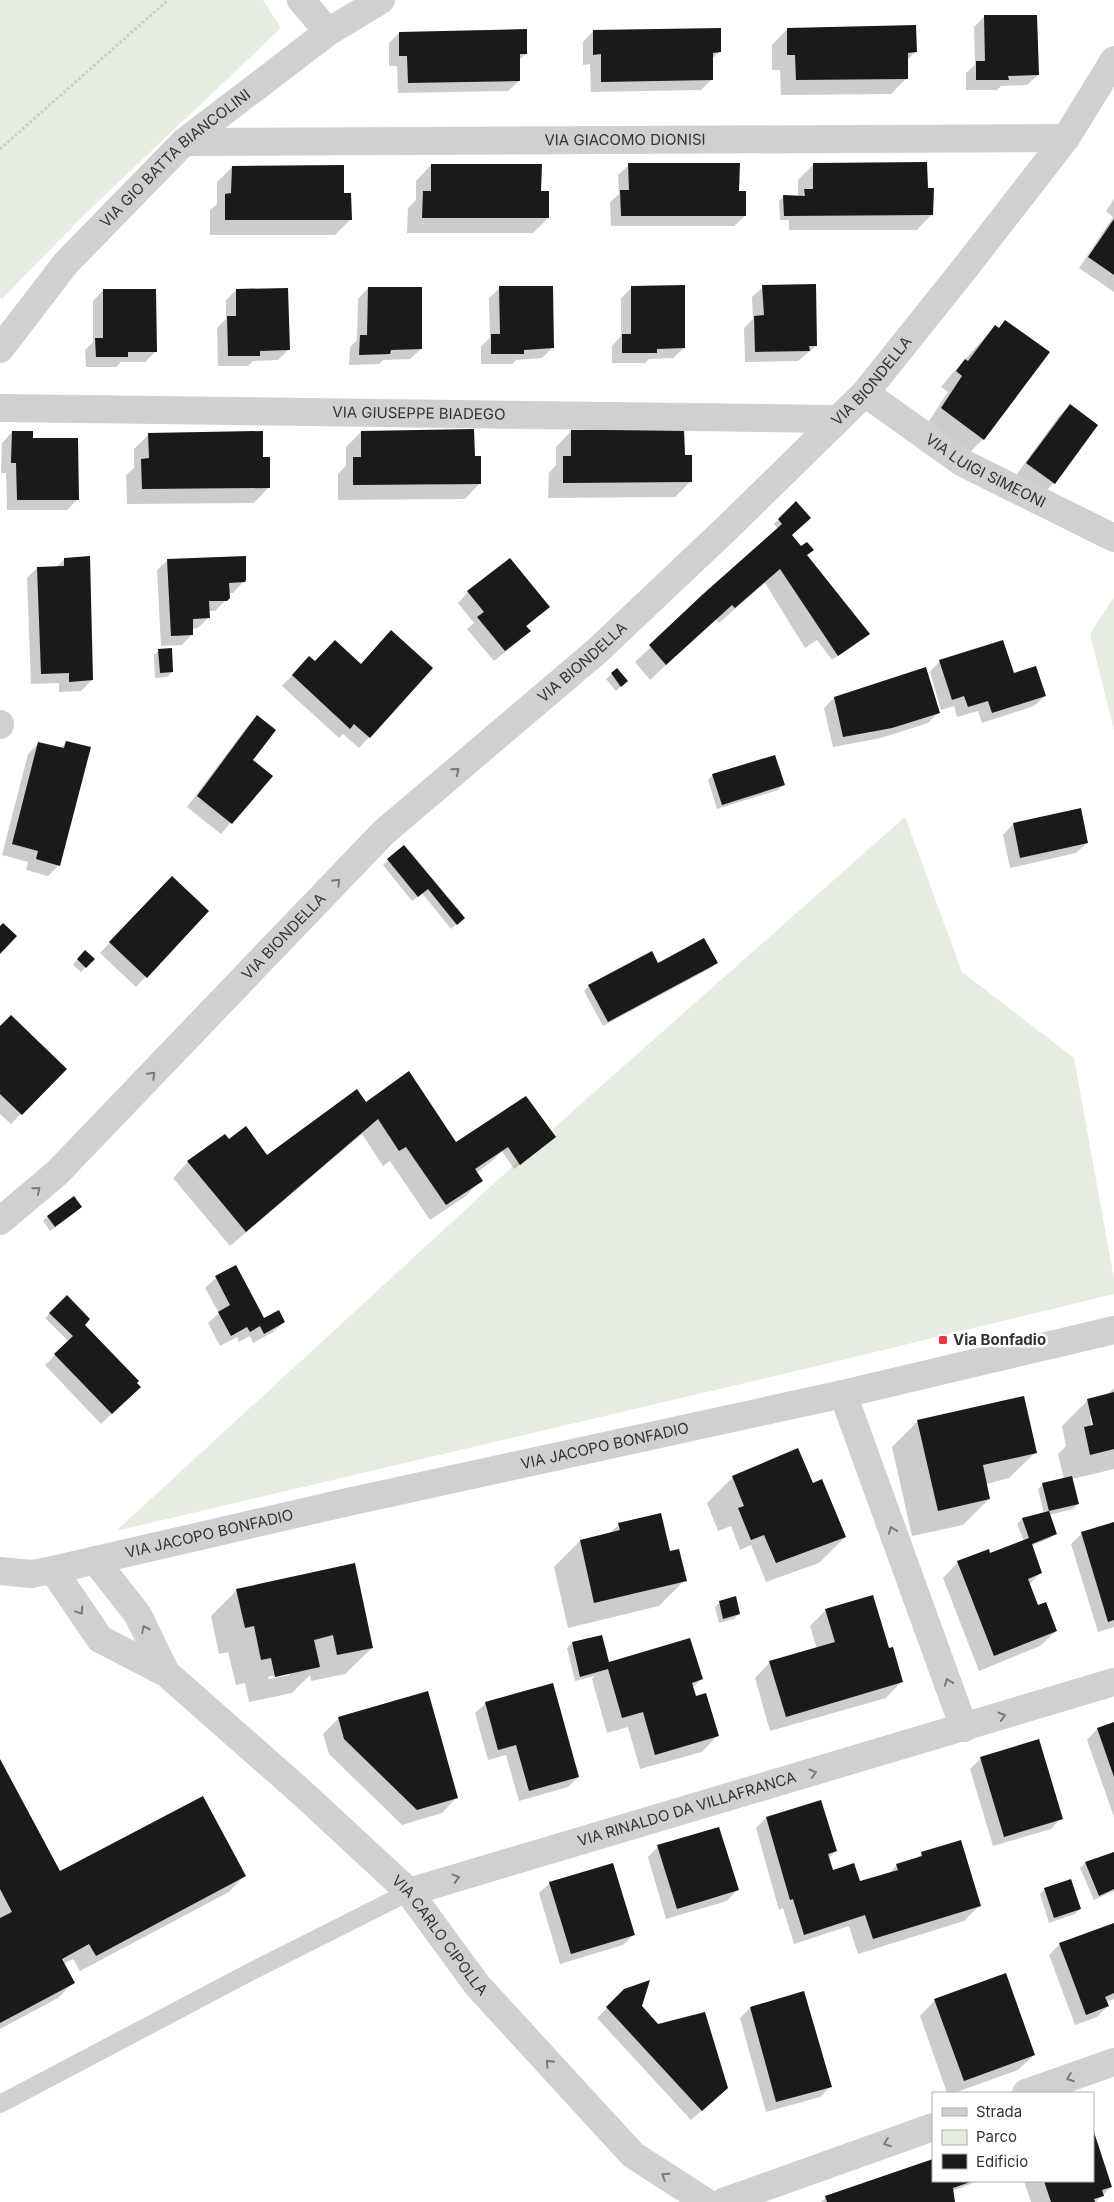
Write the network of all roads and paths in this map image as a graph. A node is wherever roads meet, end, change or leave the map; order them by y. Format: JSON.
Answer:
{"nodes":[{"id":1,"x":168,"y":0,"type":"edge"},
{"id":2,"x":301,"y":0,"type":"edge"},
{"id":3,"x":380,"y":0,"type":"edge"},
{"id":4,"x":328,"y":32,"type":"junction"},
{"id":5,"x":1114,"y":60,"type":"edge"},
{"id":6,"x":1066,"y":138,"type":"junction"},
{"id":7,"x":184,"y":142,"type":"junction"},
{"id":8,"x":0,"y":149,"type":"edge"},
{"id":9,"x":0,"y":349,"type":"edge"},
{"id":10,"x":865,"y":393,"type":"junction"},
{"id":11,"x":0,"y":408,"type":"edge"},
{"id":12,"x":838,"y":419,"type":"junction"},
{"id":13,"x":1114,"y":538,"type":"edge"},
{"id":14,"x":0,"y":1221,"type":"edge"},
{"id":15,"x":1114,"y":1330,"type":"edge"},
{"id":16,"x":843,"y":1394,"type":"junction"},
{"id":17,"x":95,"y":1560,"type":"junction"},
{"id":18,"x":53,"y":1570,"type":"junction"},
{"id":19,"x":0,"y":1571,"type":"edge"},
{"id":20,"x":166,"y":1673,"type":"junction"},
{"id":21,"x":1114,"y":1682,"type":"edge"},
{"id":22,"x":964,"y":1728,"type":"junction"},
{"id":23,"x":409,"y":1892,"type":"junction"},
{"id":24,"x":1114,"y":2062,"type":"edge"},
{"id":25,"x":1029,"y":2092,"type":"edge"},
{"id":26,"x":0,"y":2104,"type":"edge"},
{"id":27,"x":932,"y":2127,"type":"edge"},
{"id":28,"x":706,"y":2202,"type":"edge"},
{"id":29,"x":723,"y":2202,"type":"edge"}],
"edges":[{"from":1,"to":8,"type":"path"},
{"from":2,"to":4,"type":"street"},
{"from":3,"to":4,"type":"street","name":"VIA GIO BATTA BIANCOLINI"},
{"from":4,"to":7,"type":"street","name":"VIA GIO BATTA BIANCOLINI"},
{"from":5,"to":6,"type":"street","name":"VIA BIONDELLA"},
{"from":6,"to":7,"type":"street","name":"VIA GIACOMO DIONISI"},
{"from":6,"to":10,"type":"street","name":"VIA BIONDELLA"},
{"from":7,"to":9,"type":"street","name":"VIA GIO BATTA BIANCOLINI"},
{"from":10,"to":12,"type":"street","name":"VIA BIONDELLA"},
{"from":10,"to":13,"type":"street","name":"VIA LUIGI SIMEONI"},
{"from":11,"to":12,"type":"street","name":"VIA GIUSEPPE BIADEGO"},
{"from":14,"to":12,"type":"street","name":"VIA BIONDELLA","one_way":true},
{"from":15,"to":16,"type":"street","name":"VIA JACOPO BONFADIO"},
{"from":16,"to":17,"type":"street","name":"VIA JACOPO BONFADIO"},
{"from":22,"to":16,"type":"street","one_way":true},
{"from":17,"to":18,"type":"street"},
{"from":20,"to":17,"type":"street","name":"VIA CARLO CIPOLLA","one_way":true},
{"from":18,"to":19,"type":"street"},
{"from":18,"to":20,"type":"street","name":"VIA CARLO CIPOLLA","one_way":true},
{"from":20,"to":23,"type":"street","name":"VIA CARLO CIPOLLA"},
{"from":22,"to":21,"type":"street","name":"VIA RINALDO DA VILLAFRANCA","one_way":true},
{"from":23,"to":22,"type":"street","name":"VIA RINALDO DA VILLAFRANCA","one_way":true},
{"from":23,"to":26,"type":"lane"},
{"from":28,"to":23,"type":"street","name":"VIA CARLO CIPOLLA","one_way":true},
{"from":24,"to":25,"type":"street","one_way":true},
{"from":27,"to":29,"type":"street","one_way":true}]}
